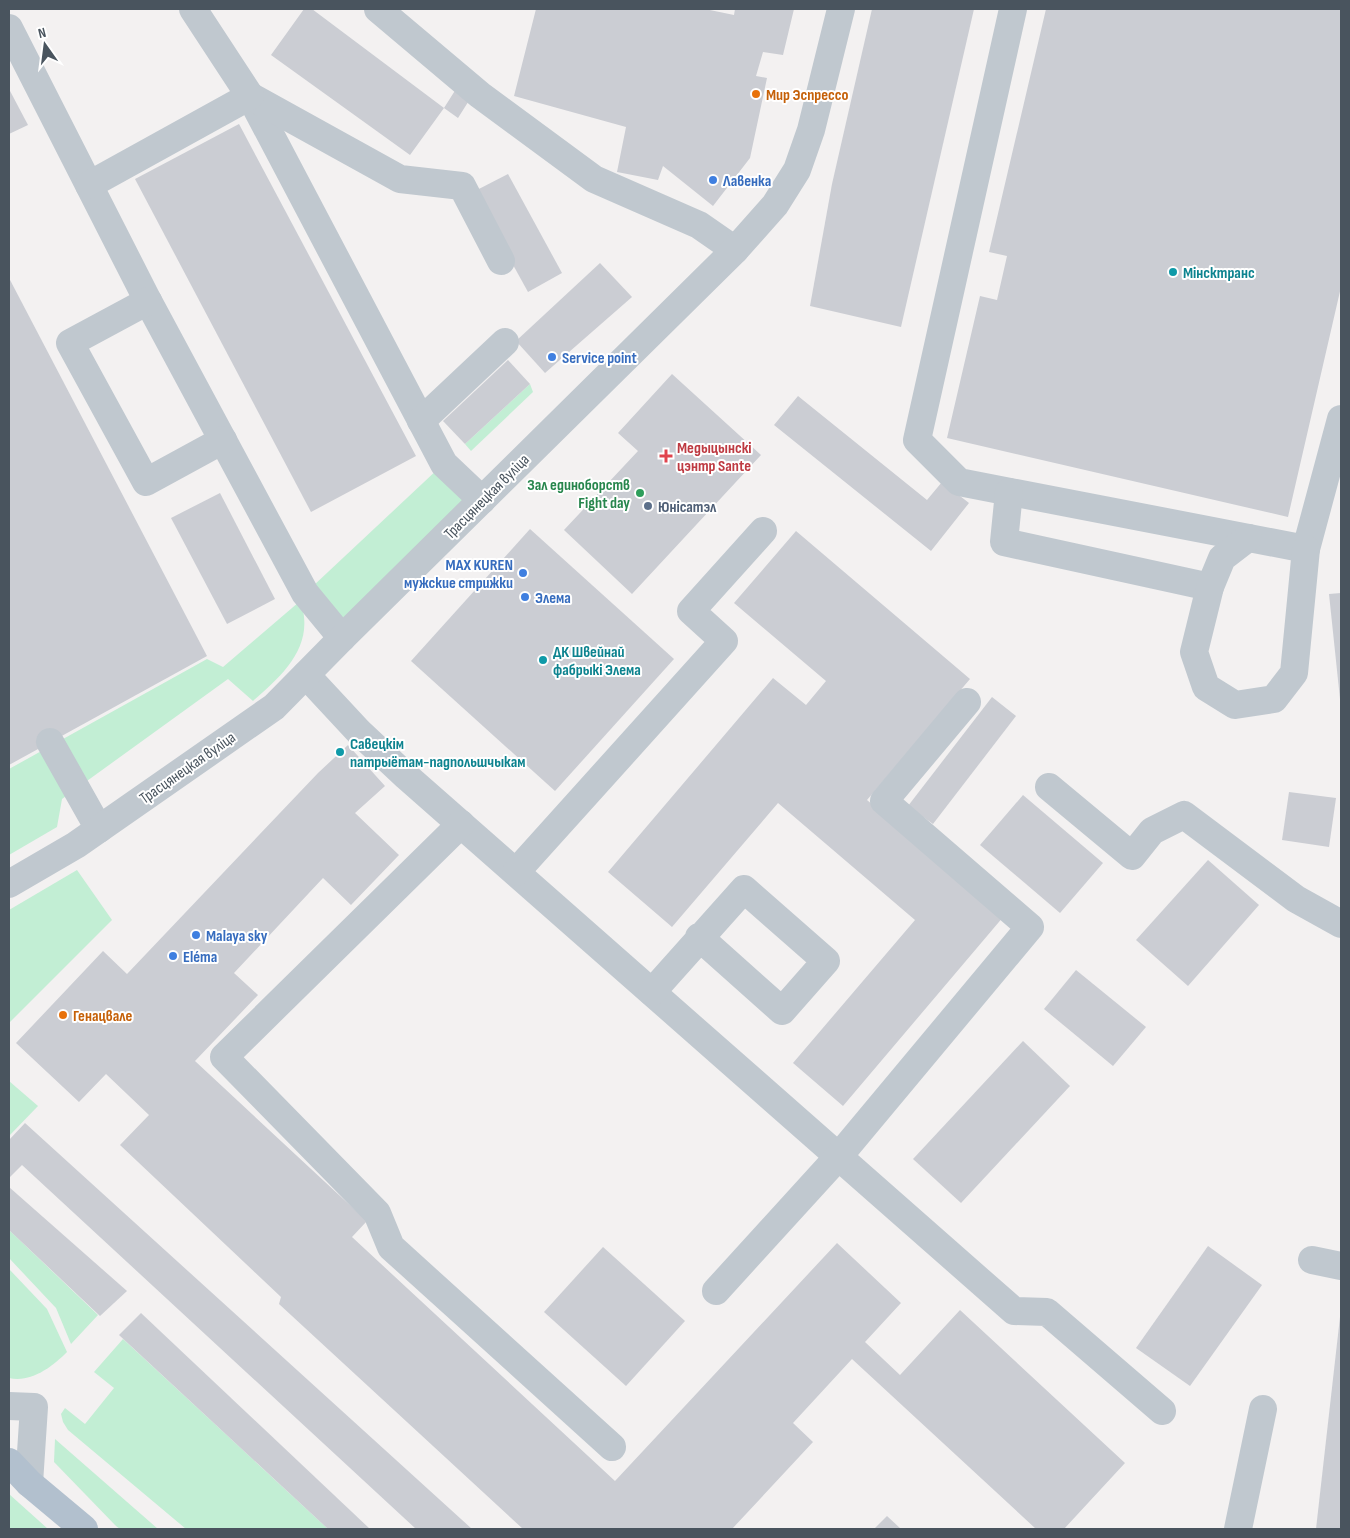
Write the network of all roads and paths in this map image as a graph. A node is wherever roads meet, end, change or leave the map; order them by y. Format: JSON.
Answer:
{"nodes":[{"id":1,"x":193,"y":9,"type":"edge"},
{"id":2,"x":378,"y":9,"type":"edge"},
{"id":3,"x":841,"y":9,"type":"edge"},
{"id":4,"x":1013,"y":9,"type":"edge"},
{"id":5,"x":9,"y":28,"type":"edge"},
{"id":6,"x":250,"y":96,"type":"junction"},
{"id":7,"x":89,"y":185,"type":"junction"},
{"id":8,"x":735,"y":250,"type":"junction"},
{"id":9,"x":501,"y":261,"type":"dead end"},
{"id":10,"x":148,"y":301,"type":"junction"},
{"id":11,"x":505,"y":342,"type":"dead end"},
{"id":12,"x":1341,"y":419,"type":"edge"},
{"id":13,"x":421,"y":421,"type":"junction"},
{"id":14,"x":223,"y":440,"type":"junction"},
{"id":15,"x":1009,"y":492,"type":"junction"},
{"id":16,"x":482,"y":500,"type":"junction"},
{"id":17,"x":763,"y":531,"type":"dead end"},
{"id":18,"x":1248,"y":538,"type":"junction"},
{"id":19,"x":1306,"y":549,"type":"junction"},
{"id":20,"x":1210,"y":587,"type":"junction"},
{"id":21,"x":342,"y":638,"type":"junction"},
{"id":22,"x":306,"y":675,"type":"junction"},
{"id":23,"x":967,"y":702,"type":"dead end"},
{"id":24,"x":50,"y":742,"type":"dead end"},
{"id":25,"x":1049,"y":787,"type":"dead end"},
{"id":26,"x":461,"y":824,"type":"junction"},
{"id":27,"x":99,"y":829,"type":"junction"},
{"id":28,"x":516,"y":872,"type":"junction"},
{"id":29,"x":9,"y":884,"type":"edge"},
{"id":30,"x":1341,"y":924,"type":"edge"},
{"id":31,"x":699,"y":937,"type":"junction"},
{"id":32,"x":652,"y":992,"type":"junction"},
{"id":33,"x":839,"y":1156,"type":"junction"},
{"id":34,"x":1312,"y":1260,"type":"dead end"},
{"id":35,"x":1341,"y":1266,"type":"edge"},
{"id":36,"x":716,"y":1291,"type":"dead end"},
{"id":37,"x":9,"y":1406,"type":"edge"},
{"id":38,"x":1262,"y":1408,"type":"dead end"},
{"id":39,"x":1162,"y":1411,"type":"dead end"},
{"id":40,"x":612,"y":1447,"type":"dead end"},
{"id":41,"x":9,"y":1462,"type":"edge"},
{"id":42,"x":28,"y":1482,"type":"junction"},
{"id":43,"x":84,"y":1529,"type":"edge"},
{"id":44,"x":1238,"y":1529,"type":"edge"}],
"edges":[{"from":1,"to":6,"type":"street"},
{"from":2,"to":8,"type":"street"},
{"from":3,"to":8,"type":"street","name":"Трасцянецкая вуліца"},
{"from":4,"to":15,"type":"street"},
{"from":5,"to":7,"type":"street"},
{"from":6,"to":7,"type":"street"},
{"from":6,"to":9,"type":"street"},
{"from":6,"to":13,"type":"street"},
{"from":7,"to":10,"type":"street"},
{"from":8,"to":16,"type":"street","name":"Трасцянецкая вуліца"},
{"from":10,"to":14,"type":"street"},
{"from":10,"to":14,"type":"street"},
{"from":11,"to":13,"type":"street"},
{"from":12,"to":19,"type":"street"},
{"from":13,"to":16,"type":"street"},
{"from":14,"to":21,"type":"street"},
{"from":15,"to":18,"type":"street"},
{"from":15,"to":20,"type":"street"},
{"from":16,"to":21,"type":"street","name":"Трасцянецкая вуліца"},
{"from":17,"to":28,"type":"street"},
{"from":18,"to":19,"type":"street"},
{"from":18,"to":20,"type":"street"},
{"from":19,"to":20,"type":"street"},
{"from":21,"to":22,"type":"street","name":"Трасцянецкая вуліца"},
{"from":22,"to":26,"type":"street"},
{"from":22,"to":27,"type":"street","name":"Трасцянецкая вуліца"},
{"from":23,"to":33,"type":"street"},
{"from":24,"to":27,"type":"street"},
{"from":25,"to":30,"type":"street"},
{"from":26,"to":28,"type":"street"},
{"from":26,"to":40,"type":"street"},
{"from":27,"to":29,"type":"street","name":"Трасцянецкая вуліца"},
{"from":28,"to":32,"type":"street"},
{"from":31,"to":31,"type":"street"},
{"from":31,"to":32,"type":"street"},
{"from":32,"to":33,"type":"street"},
{"from":33,"to":36,"type":"street"},
{"from":33,"to":39,"type":"street"},
{"from":34,"to":35,"type":"street"},
{"from":37,"to":42,"type":"street"},
{"from":38,"to":44,"type":"street"},
{"from":41,"to":42,"type":"main road"},
{"from":42,"to":43,"type":"main road"}]}
